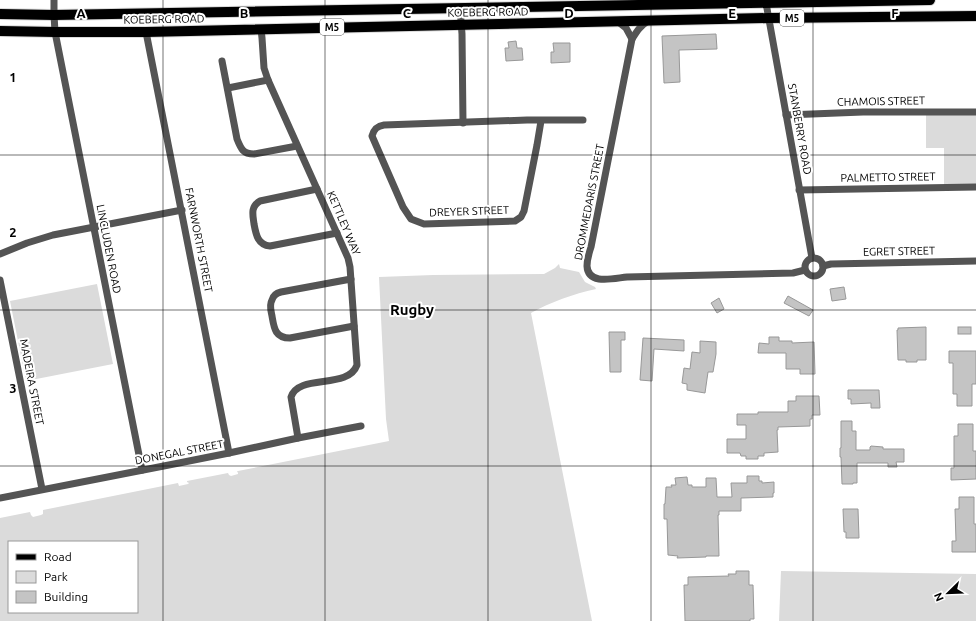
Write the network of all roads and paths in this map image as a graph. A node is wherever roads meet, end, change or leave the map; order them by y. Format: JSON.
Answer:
{"nodes":[{"id":1,"x":54,"y":0,"type":"edge"},
{"id":2,"x":930,"y":0,"type":"edge"},
{"id":3,"x":615,"y":3,"type":"edge"},
{"id":4,"x":766,"y":3,"type":"junction"},
{"id":5,"x":460,"y":8,"type":"junction"},
{"id":6,"x":0,"y":14,"type":"edge"},
{"id":7,"x":54,"y":15,"type":"junction"},
{"id":8,"x":976,"y":16,"type":"edge"},
{"id":9,"x":769,"y":18,"type":"junction"},
{"id":10,"x":617,"y":21,"type":"junction"},
{"id":11,"x":648,"y":21,"type":"junction"},
{"id":12,"x":460,"y":25,"type":"junction"},
{"id":13,"x":261,"y":29,"type":"junction"},
{"id":14,"x":0,"y":31,"type":"edge"},
{"id":15,"x":55,"y":32,"type":"junction"},
{"id":16,"x":146,"y":32,"type":"junction"},
{"id":17,"x":632,"y":39,"type":"junction"},
{"id":18,"x":222,"y":61,"type":"dead end"},
{"id":19,"x":268,"y":80,"type":"junction"},
{"id":20,"x":228,"y":88,"type":"junction"},
{"id":21,"x":976,"y":112,"type":"edge"},
{"id":22,"x":786,"y":115,"type":"junction"},
{"id":23,"x":583,"y":120,"type":"dead end"},
{"id":24,"x":541,"y":121,"type":"junction"},
{"id":25,"x":463,"y":123,"type":"junction"},
{"id":26,"x":297,"y":146,"type":"junction"},
{"id":27,"x":976,"y":186,"type":"edge"},
{"id":28,"x":317,"y":189,"type":"junction"},
{"id":29,"x":799,"y":190,"type":"junction"},
{"id":30,"x":182,"y":210,"type":"junction"},
{"id":31,"x":94,"y":227,"type":"junction"},
{"id":32,"x":337,"y":233,"type":"junction"},
{"id":33,"x":0,"y":254,"type":"edge"},
{"id":34,"x":812,"y":258,"type":"junction"},
{"id":35,"x":976,"y":261,"type":"edge"},
{"id":36,"x":823,"y":266,"type":"junction"},
{"id":37,"x":805,"y":270,"type":"junction"},
{"id":38,"x":351,"y":279,"type":"junction"},
{"id":39,"x":0,"y":280,"type":"edge"},
{"id":40,"x":354,"y":326,"type":"junction"},
{"id":41,"x":361,"y":426,"type":"dead end"},
{"id":42,"x":298,"y":438,"type":"junction"},
{"id":43,"x":229,"y":453,"type":"junction"},
{"id":44,"x":142,"y":470,"type":"junction"},
{"id":45,"x":42,"y":489,"type":"junction"},
{"id":46,"x":0,"y":498,"type":"edge"}],
"edges":[{"from":1,"to":7,"type":"street","name":"LINCLUDEN ROAD"},
{"from":2,"to":4,"type":"main road","name":"KOEBERG ROAD","number":"M5"},
{"from":3,"to":4,"type":"main road","name":"KOEBERG ROAD","number":"M5"},
{"from":3,"to":5,"type":"main road","name":"KOEBERG ROAD","number":"M5"},
{"from":4,"to":9,"type":"street","name":"STANBERRY ROAD"},
{"from":5,"to":7,"type":"main road","name":"KOEBERG ROAD","number":"M5"},
{"from":5,"to":12,"type":"street"},
{"from":6,"to":7,"type":"main road","name":"KOEBERG ROAD","number":"M5"},
{"from":7,"to":15,"type":"street","name":"LINCLUDEN ROAD"},
{"from":8,"to":9,"type":"main road","name":"KOEBERG ROAD","number":"M5"},
{"from":9,"to":11,"type":"main road","name":"KOEBERG ROAD","number":"M5"},
{"from":9,"to":22,"type":"street","name":"STANBERRY ROAD"},
{"from":10,"to":11,"type":"main road","name":"KOEBERG ROAD","number":"M5"},
{"from":10,"to":12,"type":"main road","name":"KOEBERG ROAD","number":"M5"},
{"from":10,"to":17,"type":"street"},
{"from":11,"to":17,"type":"street","name":"DROMMEDARIS STREET"},
{"from":12,"to":13,"type":"main road","name":"KOEBERG ROAD","number":"M5"},
{"from":12,"to":25,"type":"street"},
{"from":13,"to":16,"type":"main road","name":"KOEBERG ROAD","number":"M5"},
{"from":13,"to":19,"type":"street","name":"KETTLEY WAY"},
{"from":14,"to":15,"type":"main road","name":"KOEBERG ROAD","number":"M5"},
{"from":15,"to":16,"type":"main road","name":"KOEBERG ROAD","number":"M5"},
{"from":15,"to":31,"type":"street","name":"LINCLUDEN ROAD"},
{"from":16,"to":30,"type":"street","name":"FARNWORTH STREET"},
{"from":17,"to":37,"type":"street","name":"DROMMEDARIS STREET"},
{"from":18,"to":20,"type":"street"},
{"from":19,"to":20,"type":"street"},
{"from":19,"to":26,"type":"street","name":"KETTLEY WAY"},
{"from":20,"to":26,"type":"street"},
{"from":21,"to":22,"type":"street","name":"CHAMOIS STREET"},
{"from":22,"to":29,"type":"street","name":"STANBERRY ROAD"},
{"from":23,"to":24,"type":"street","name":"DREYER STREET"},
{"from":24,"to":25,"type":"street","name":"DREYER STREET"},
{"from":24,"to":25,"type":"street","name":"DREYER STREET"},
{"from":26,"to":28,"type":"street","name":"KETTLEY WAY"},
{"from":27,"to":29,"type":"street","name":"PALMETTO STREET"},
{"from":28,"to":32,"type":"street","name":"KETTLEY WAY"},
{"from":28,"to":32,"type":"street"},
{"from":29,"to":34,"type":"street","name":"STANBERRY ROAD"},
{"from":30,"to":31,"type":"street"},
{"from":30,"to":43,"type":"street","name":"FARNWORTH STREET"},
{"from":31,"to":33,"type":"street"},
{"from":31,"to":44,"type":"street","name":"LINCLUDEN ROAD"},
{"from":32,"to":38,"type":"street","name":"KETTLEY WAY"},
{"from":34,"to":36,"type":"street"},
{"from":34,"to":37,"type":"street"},
{"from":35,"to":36,"type":"street","name":"EGRET STREET"},
{"from":36,"to":37,"type":"street"},
{"from":38,"to":40,"type":"street","name":"KETTLEY WAY"},
{"from":38,"to":40,"type":"street"},
{"from":39,"to":45,"type":"street","name":"MADEIRA STREET"},
{"from":40,"to":42,"type":"street","name":"KETTLEY WAY"},
{"from":41,"to":42,"type":"street","name":"DONEGAL STREET"},
{"from":42,"to":43,"type":"street","name":"DONEGAL STREET"},
{"from":43,"to":44,"type":"street","name":"DONEGAL STREET"},
{"from":44,"to":45,"type":"street","name":"DONEGAL STREET"},
{"from":45,"to":46,"type":"street","name":"DONEGAL STREET"}]}
